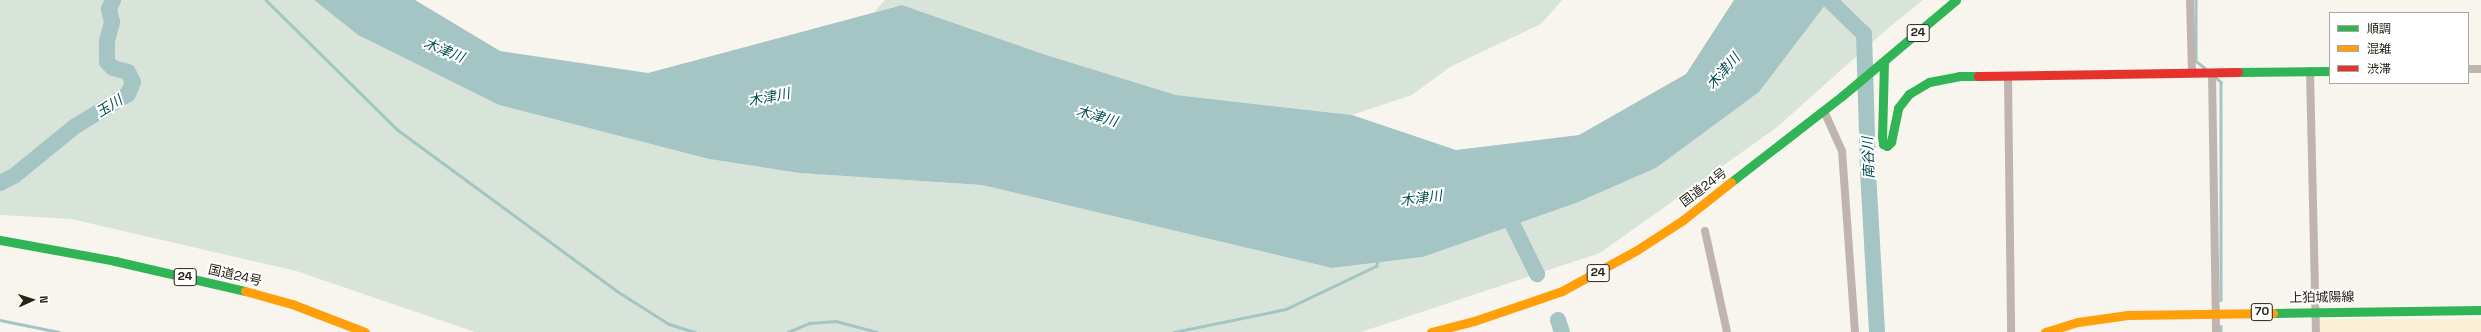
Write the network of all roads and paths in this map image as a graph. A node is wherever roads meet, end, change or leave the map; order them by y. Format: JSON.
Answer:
{"nodes":[{"id":1,"x":1956,"y":0,"type":"edge"},
{"id":2,"x":2190,"y":0,"type":"edge"},
{"id":3,"x":1883,"y":64,"type":"junction"},
{"id":4,"x":2469,"y":69,"type":"edge"},
{"id":5,"x":2481,"y":69,"type":"edge"},
{"id":6,"x":2310,"y":71,"type":"junction"},
{"id":7,"x":2329,"y":71,"type":"edge"},
{"id":8,"x":2192,"y":73,"type":"junction"},
{"id":9,"x":2212,"y":73,"type":"junction"},
{"id":10,"x":2008,"y":76,"type":"junction"},
{"id":11,"x":1824,"y":111,"type":"junction"},
{"id":12,"x":1705,"y":231,"type":"dead end"},
{"id":13,"x":0,"y":240,"type":"edge"},
{"id":14,"x":2481,"y":310,"type":"edge"},
{"id":15,"x":2316,"y":311,"type":"junction"},
{"id":16,"x":2216,"y":313,"type":"junction"},
{"id":17,"x":365,"y":332,"type":"edge"},
{"id":18,"x":1431,"y":332,"type":"edge"},
{"id":19,"x":1727,"y":332,"type":"edge"},
{"id":20,"x":1855,"y":332,"type":"edge"},
{"id":21,"x":2011,"y":332,"type":"edge"},
{"id":22,"x":2045,"y":332,"type":"edge"},
{"id":23,"x":2216,"y":332,"type":"edge"},
{"id":24,"x":2316,"y":332,"type":"edge"}],
"edges":[{"from":1,"to":3,"type":"main road","name":"国道24号","number":"24"},
{"from":2,"to":8,"type":"street"},
{"from":3,"to":10,"type":"main road"},
{"from":3,"to":11,"type":"main road","name":"国道24号","number":"24"},
{"from":4,"to":5,"type":"street"},
{"from":6,"to":7,"type":"main road"},
{"from":6,"to":9,"type":"main road"},
{"from":6,"to":15,"type":"street"},
{"from":8,"to":9,"type":"main road"},
{"from":8,"to":10,"type":"main road"},
{"from":9,"to":16,"type":"street"},
{"from":10,"to":21,"type":"street"},
{"from":11,"to":18,"type":"main road","name":"国道24号","number":"24"},
{"from":11,"to":20,"type":"street"},
{"from":12,"to":19,"type":"street"},
{"from":13,"to":17,"type":"main road","name":"国道24号","number":"24"},
{"from":14,"to":15,"type":"main road","name":"上狛城陽線","number":"70"},
{"from":15,"to":16,"type":"main road","name":"上狛城陽線","number":"70"},
{"from":15,"to":24,"type":"street"},
{"from":16,"to":22,"type":"main road","name":"上狛城陽線","number":"70"},
{"from":16,"to":23,"type":"street"}]}
